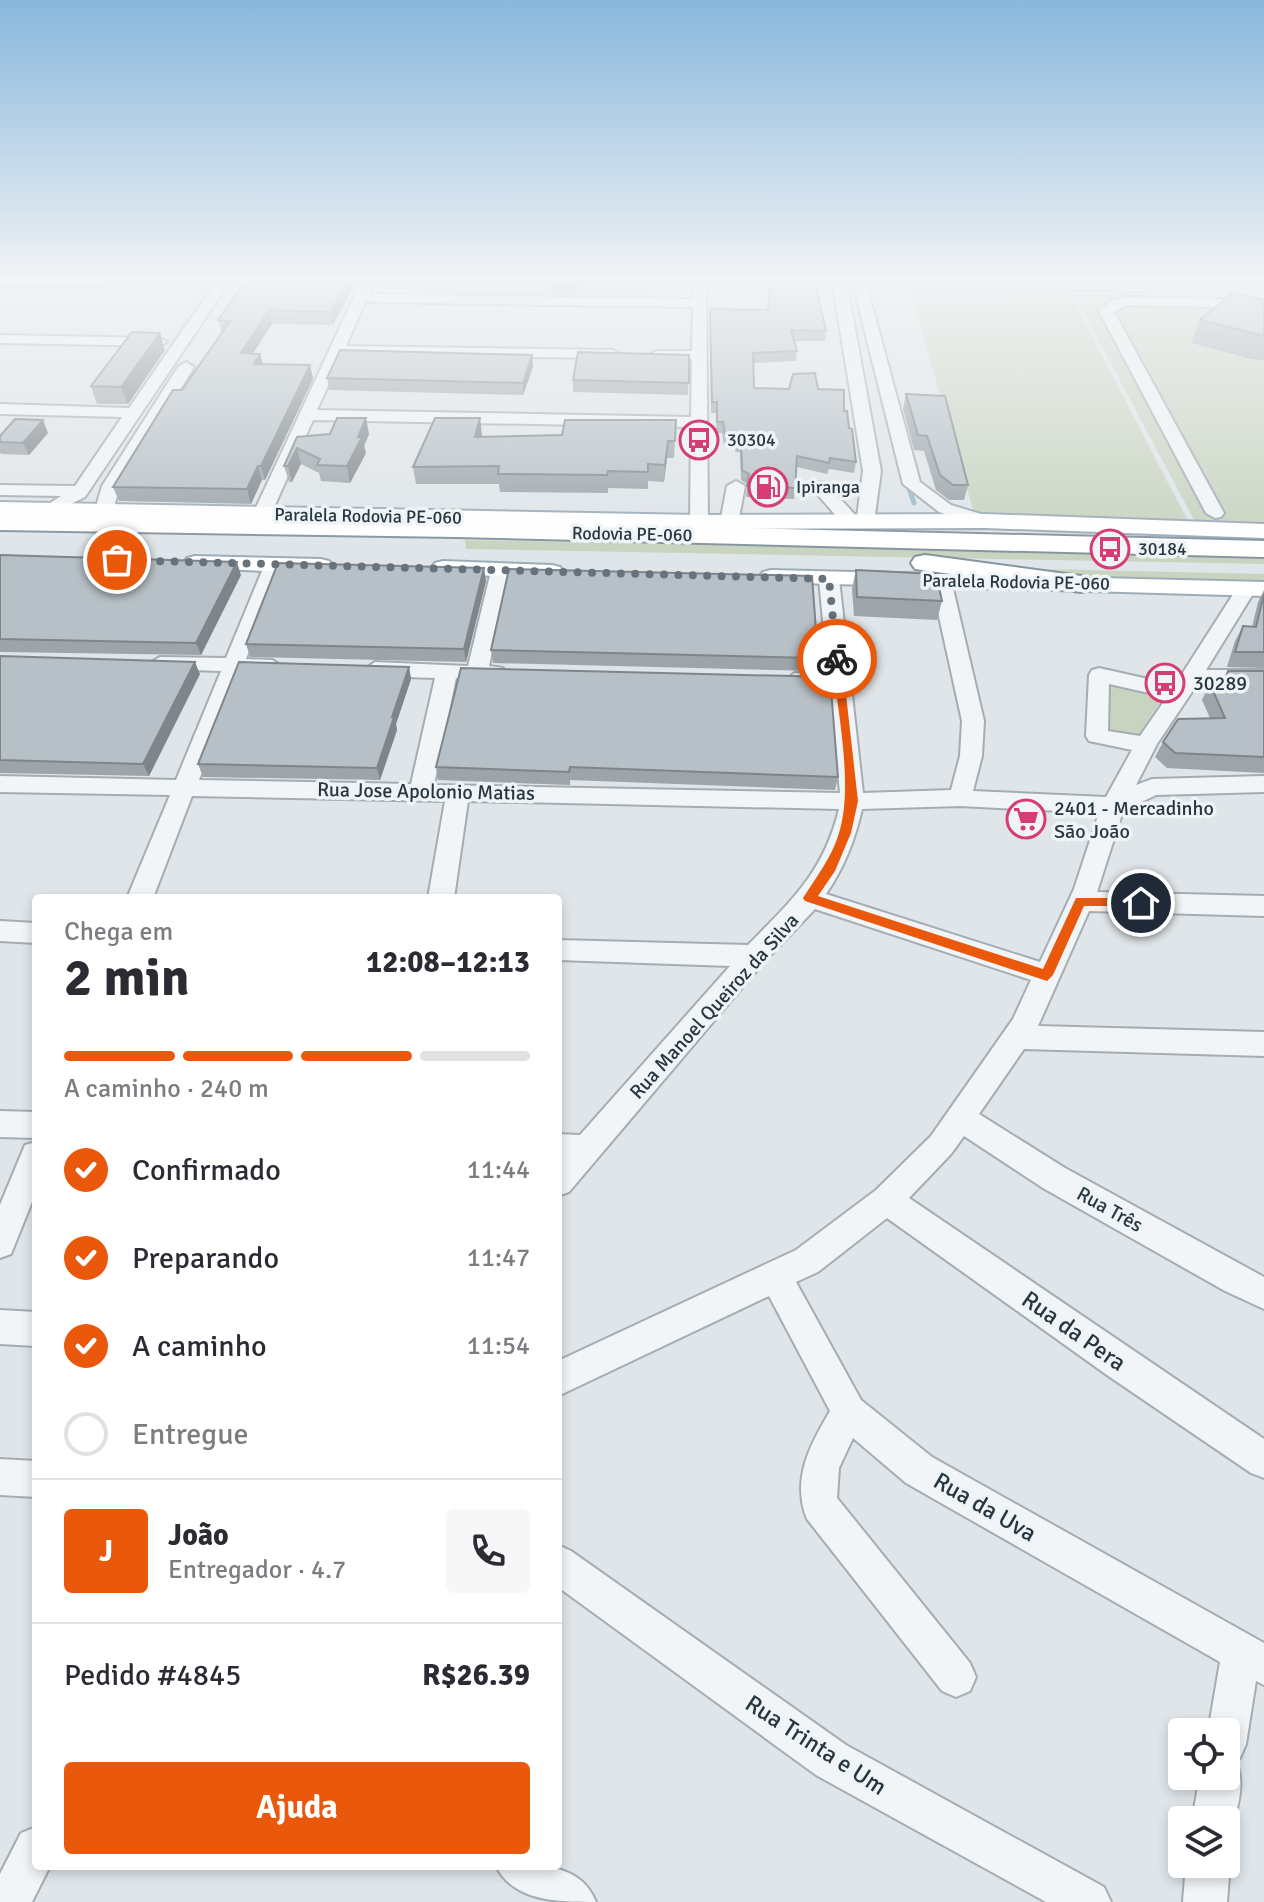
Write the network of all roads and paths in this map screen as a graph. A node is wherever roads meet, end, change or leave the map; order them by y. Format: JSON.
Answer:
{"nodes":[{"id":1,"x":165,"y":369,"type":"edge"},
{"id":2,"x":185,"y":369,"type":"edge"},
{"id":3,"x":328,"y":369,"type":"edge"},
{"id":4,"x":701,"y":369,"type":"edge"},
{"id":5,"x":854,"y":369,"type":"edge"},
{"id":6,"x":881,"y":369,"type":"edge"},
{"id":7,"x":1137,"y":369,"type":"edge"},
{"id":8,"x":0,"y":409,"type":"edge"},
{"id":9,"x":133,"y":413,"type":"junction"},
{"id":10,"x":307,"y":415,"type":"junction"},
{"id":11,"x":700,"y":422,"type":"junction"},
{"id":12,"x":736,"y":486,"type":"dead end"},
{"id":13,"x":820,"y":487,"type":"dead end"},
{"id":14,"x":0,"y":490,"type":"edge"},
{"id":15,"x":80,"y":491,"type":"junction"},
{"id":16,"x":0,"y":509,"type":"edge"},
{"id":17,"x":48,"y":510,"type":"junction"},
{"id":18,"x":111,"y":511,"type":"junction"},
{"id":19,"x":1215,"y":513,"type":"dead end"},
{"id":20,"x":262,"y":514,"type":"junction"},
{"id":21,"x":985,"y":521,"type":"junction"},
{"id":22,"x":0,"y":522,"type":"edge"},
{"id":23,"x":699,"y":522,"type":"junction"},
{"id":24,"x":867,"y":522,"type":"junction"},
{"id":25,"x":729,"y":523,"type":"junction"},
{"id":26,"x":1264,"y":531,"type":"edge"},
{"id":27,"x":0,"y":541,"type":"edge"},
{"id":28,"x":461,"y":542,"type":"junction"},
{"id":29,"x":1024,"y":544,"type":"junction"},
{"id":30,"x":1264,"y":549,"type":"edge"},
{"id":31,"x":915,"y":562,"type":"junction"},
{"id":32,"x":171,"y":563,"type":"edge"},
{"id":33,"x":273,"y":566,"type":"junction"},
{"id":34,"x":351,"y":567,"type":"edge"},
{"id":35,"x":414,"y":568,"type":"edge"},
{"id":36,"x":500,"y":571,"type":"junction"},
{"id":37,"x":579,"y":573,"type":"edge"},
{"id":38,"x":751,"y":577,"type":"edge"},
{"id":39,"x":829,"y":579,"type":"junction"},
{"id":40,"x":941,"y":580,"type":"junction"},
{"id":41,"x":1081,"y":584,"type":"junction"},
{"id":42,"x":1252,"y":589,"type":"edge"},
{"id":43,"x":141,"y":663,"type":"edge"},
{"id":44,"x":235,"y":664,"type":"junction"},
{"id":45,"x":295,"y":666,"type":"edge"},
{"id":46,"x":356,"y":669,"type":"edge"},
{"id":47,"x":447,"y":672,"type":"junction"},
{"id":48,"x":477,"y":672,"type":"junction"},
{"id":49,"x":524,"y":674,"type":"edge"},
{"id":50,"x":1264,"y":677,"type":"edge"},
{"id":51,"x":776,"y":680,"type":"edge"},
{"id":52,"x":839,"y":681,"type":"junction"},
{"id":53,"x":1187,"y":684,"type":"junction"},
{"id":54,"x":1143,"y":751,"type":"junction"},
{"id":55,"x":1201,"y":783,"type":"junction"},
{"id":56,"x":0,"y":784,"type":"edge"},
{"id":57,"x":1264,"y":784,"type":"edge"},
{"id":58,"x":186,"y":785,"type":"junction"},
{"id":59,"x":421,"y":791,"type":"junction"},
{"id":60,"x":458,"y":792,"type":"junction"},
{"id":61,"x":960,"y":798,"type":"junction"},
{"id":62,"x":852,"y":801,"type":"junction"},
{"id":63,"x":1113,"y":806,"type":"junction"},
{"id":64,"x":142,"y":894,"type":"edge"},
{"id":65,"x":442,"y":894,"type":"edge"},
{"id":66,"x":810,"y":898,"type":"junction"},
{"id":67,"x":1080,"y":901,"type":"junction"},
{"id":68,"x":1264,"y":906,"type":"edge"},
{"id":69,"x":0,"y":931,"type":"edge"},
{"id":70,"x":32,"y":933,"type":"edge"},
{"id":71,"x":562,"y":950,"type":"edge"},
{"id":72,"x":754,"y":956,"type":"junction"},
{"id":73,"x":1047,"y":975,"type":"junction"},
{"id":74,"x":1017,"y":1037,"type":"junction"},
{"id":75,"x":1264,"y":1044,"type":"edge"},
{"id":76,"x":960,"y":1118,"type":"junction"},
{"id":77,"x":0,"y":1124,"type":"edge"},
{"id":78,"x":32,"y":1125,"type":"edge"},
{"id":79,"x":562,"y":1147,"type":"edge"},
{"id":80,"x":588,"y":1149,"type":"junction"},
{"id":81,"x":32,"y":1165,"type":"edge"},
{"id":82,"x":562,"y":1178,"type":"edge"},
{"id":83,"x":887,"y":1200,"type":"junction"},
{"id":84,"x":0,"y":1243,"type":"edge"},
{"id":85,"x":776,"y":1277,"type":"junction"},
{"id":86,"x":1264,"y":1293,"type":"edge"},
{"id":87,"x":0,"y":1327,"type":"edge"},
{"id":88,"x":32,"y":1329,"type":"edge"},
{"id":89,"x":562,"y":1377,"type":"edge"},
{"id":90,"x":849,"y":1412,"type":"junction"},
{"id":91,"x":1264,"y":1460,"type":"edge"},
{"id":92,"x":0,"y":1477,"type":"edge"},
{"id":93,"x":32,"y":1479,"type":"edge"},
{"id":94,"x":562,"y":1567,"type":"edge"},
{"id":95,"x":1253,"y":1659,"type":"edge"},
{"id":96,"x":956,"y":1677,"type":"dead end"},
{"id":97,"x":1234,"y":1718,"type":"edge"},
{"id":98,"x":32,"y":1856,"type":"edge"},
{"id":99,"x":524,"y":1870,"type":"edge"},
{"id":100,"x":1207,"y":1878,"type":"edge"},
{"id":101,"x":9,"y":1902,"type":"edge"},
{"id":102,"x":574,"y":1902,"type":"edge"},
{"id":103,"x":1089,"y":1902,"type":"edge"},
{"id":104,"x":1205,"y":1902,"type":"edge"}],
"edges":[{"from":1,"to":9,"type":"street"},
{"from":2,"to":18,"type":"street"},
{"from":3,"to":10,"type":"street"},
{"from":4,"to":11,"type":"street"},
{"from":5,"to":24,"type":"street"},
{"from":6,"to":21,"type":"street"},
{"from":7,"to":19,"type":"street"},
{"from":8,"to":9,"type":"street"},
{"from":9,"to":15,"type":"street"},
{"from":10,"to":11,"type":"street"},
{"from":10,"to":20,"type":"street"},
{"from":11,"to":23,"type":"street"},
{"from":12,"to":25,"type":"street"},
{"from":13,"to":24,"type":"street"},
{"from":14,"to":15,"type":"street"},
{"from":15,"to":17,"type":"street"},
{"from":16,"to":17,"type":"main road","name":"Paralela Rodovia PE-060"},
{"from":17,"to":18,"type":"main road","name":"Paralela Rodovia PE-060"},
{"from":18,"to":20,"type":"main road","name":"Paralela Rodovia PE-060"},
{"from":20,"to":28,"type":"main road","name":"Paralela Rodovia PE-060"},
{"from":21,"to":24,"type":"main road","name":"Paralela Rodovia PE-060"},
{"from":21,"to":26,"type":"main road","name":"Paralela Rodovia PE-060"},
{"from":22,"to":28,"type":"highway","name":"Rodovia PE-060"},
{"from":23,"to":25,"type":"main road","name":"Paralela Rodovia PE-060"},
{"from":23,"to":28,"type":"main road","name":"Paralela Rodovia PE-060"},
{"from":24,"to":25,"type":"main road","name":"Paralela Rodovia PE-060"},
{"from":24,"to":29,"type":"highway"},
{"from":27,"to":28,"type":"highway","name":"Rodovia PE-060"},
{"from":28,"to":29,"type":"highway","name":"Rodovia PE-060"},
{"from":28,"to":31,"type":"highway","name":"Rodovia PE-060"},
{"from":28,"to":35,"type":"main road","name":"Paralela Rodovia PE-060"},
{"from":28,"to":36,"type":"main road","name":"Paralela Rodovia PE-060"},
{"from":29,"to":30,"type":"highway","name":"Rodovia PE-060"},
{"from":31,"to":41,"type":"highway"},
{"from":31,"to":42,"type":"highway","name":"Rodovia PE-060"},
{"from":32,"to":33,"type":"main road"},
{"from":33,"to":34,"type":"main road"},
{"from":33,"to":44,"type":"street"},
{"from":36,"to":37,"type":"main road","name":"Paralela Rodovia PE-060"},
{"from":36,"to":48,"type":"street"},
{"from":38,"to":39,"type":"main road","name":"Paralela Rodovia PE-060"},
{"from":39,"to":40,"type":"main road","name":"Paralela Rodovia PE-060"},
{"from":39,"to":52,"type":"street","name":"Rua Manoel Queiroz da Silva"},
{"from":40,"to":41,"type":"main road","name":"Paralela Rodovia PE-060"},
{"from":40,"to":61,"type":"street"},
{"from":41,"to":42,"type":"main road","name":"Paralela Rodovia PE-060"},
{"from":42,"to":53,"type":"street"},
{"from":43,"to":44,"type":"street"},
{"from":44,"to":45,"type":"street"},
{"from":44,"to":58,"type":"street"},
{"from":46,"to":47,"type":"street"},
{"from":47,"to":48,"type":"street"},
{"from":47,"to":59,"type":"street"},
{"from":48,"to":49,"type":"street"},
{"from":50,"to":53,"type":"street"},
{"from":51,"to":52,"type":"street"},
{"from":52,"to":62,"type":"street","name":"Rua Manoel Queiroz da Silva"},
{"from":53,"to":54,"type":"street"},
{"from":53,"to":54,"type":"street"},
{"from":54,"to":55,"type":"street"},
{"from":54,"to":63,"type":"street"},
{"from":55,"to":57,"type":"street"},
{"from":55,"to":63,"type":"street"},
{"from":56,"to":58,"type":"street","name":"Rua Jose Apolonio Matias"},
{"from":58,"to":59,"type":"street","name":"Rua Jose Apolonio Matias"},
{"from":58,"to":64,"type":"street"},
{"from":59,"to":60,"type":"street","name":"Rua Jose Apolonio Matias"},
{"from":60,"to":62,"type":"street","name":"Rua Jose Apolonio Matias"},
{"from":60,"to":65,"type":"street"},
{"from":61,"to":62,"type":"street","name":"Rua Jose Apolonio Matias"},
{"from":61,"to":63,"type":"street","name":"Rua Jose Apolonio Matias"},
{"from":62,"to":66,"type":"street","name":"Rua Manoel Queiroz da Silva"},
{"from":63,"to":67,"type":"street"},
{"from":66,"to":72,"type":"street","name":"Rua Manoel Queiroz da Silva"},
{"from":66,"to":73,"type":"street"},
{"from":67,"to":68,"type":"street"},
{"from":67,"to":73,"type":"street"},
{"from":69,"to":70,"type":"street"},
{"from":71,"to":72,"type":"street"},
{"from":72,"to":80,"type":"street","name":"Rua Manoel Queiroz da Silva"},
{"from":73,"to":74,"type":"street"},
{"from":74,"to":75,"type":"street"},
{"from":74,"to":76,"type":"street"},
{"from":76,"to":83,"type":"street"},
{"from":76,"to":86,"type":"street","name":"Rua Três"},
{"from":77,"to":78,"type":"street"},
{"from":79,"to":80,"type":"street"},
{"from":80,"to":82,"type":"street","name":"Rua Manoel Queiroz da Silva"},
{"from":81,"to":84,"type":"street"},
{"from":83,"to":85,"type":"street"},
{"from":83,"to":91,"type":"street","name":"Rua da Pera"},
{"from":85,"to":89,"type":"street"},
{"from":85,"to":90,"type":"street","name":"Rua da Uva"},
{"from":87,"to":88,"type":"street"},
{"from":90,"to":95,"type":"street","name":"Rua da Uva"},
{"from":90,"to":96,"type":"street"},
{"from":92,"to":93,"type":"street"},
{"from":94,"to":103,"type":"street","name":"Rua Trinta e Um"},
{"from":95,"to":97,"type":"street"},
{"from":98,"to":101,"type":"street"},
{"from":99,"to":102,"type":"street"},
{"from":100,"to":104,"type":"street"}]}
